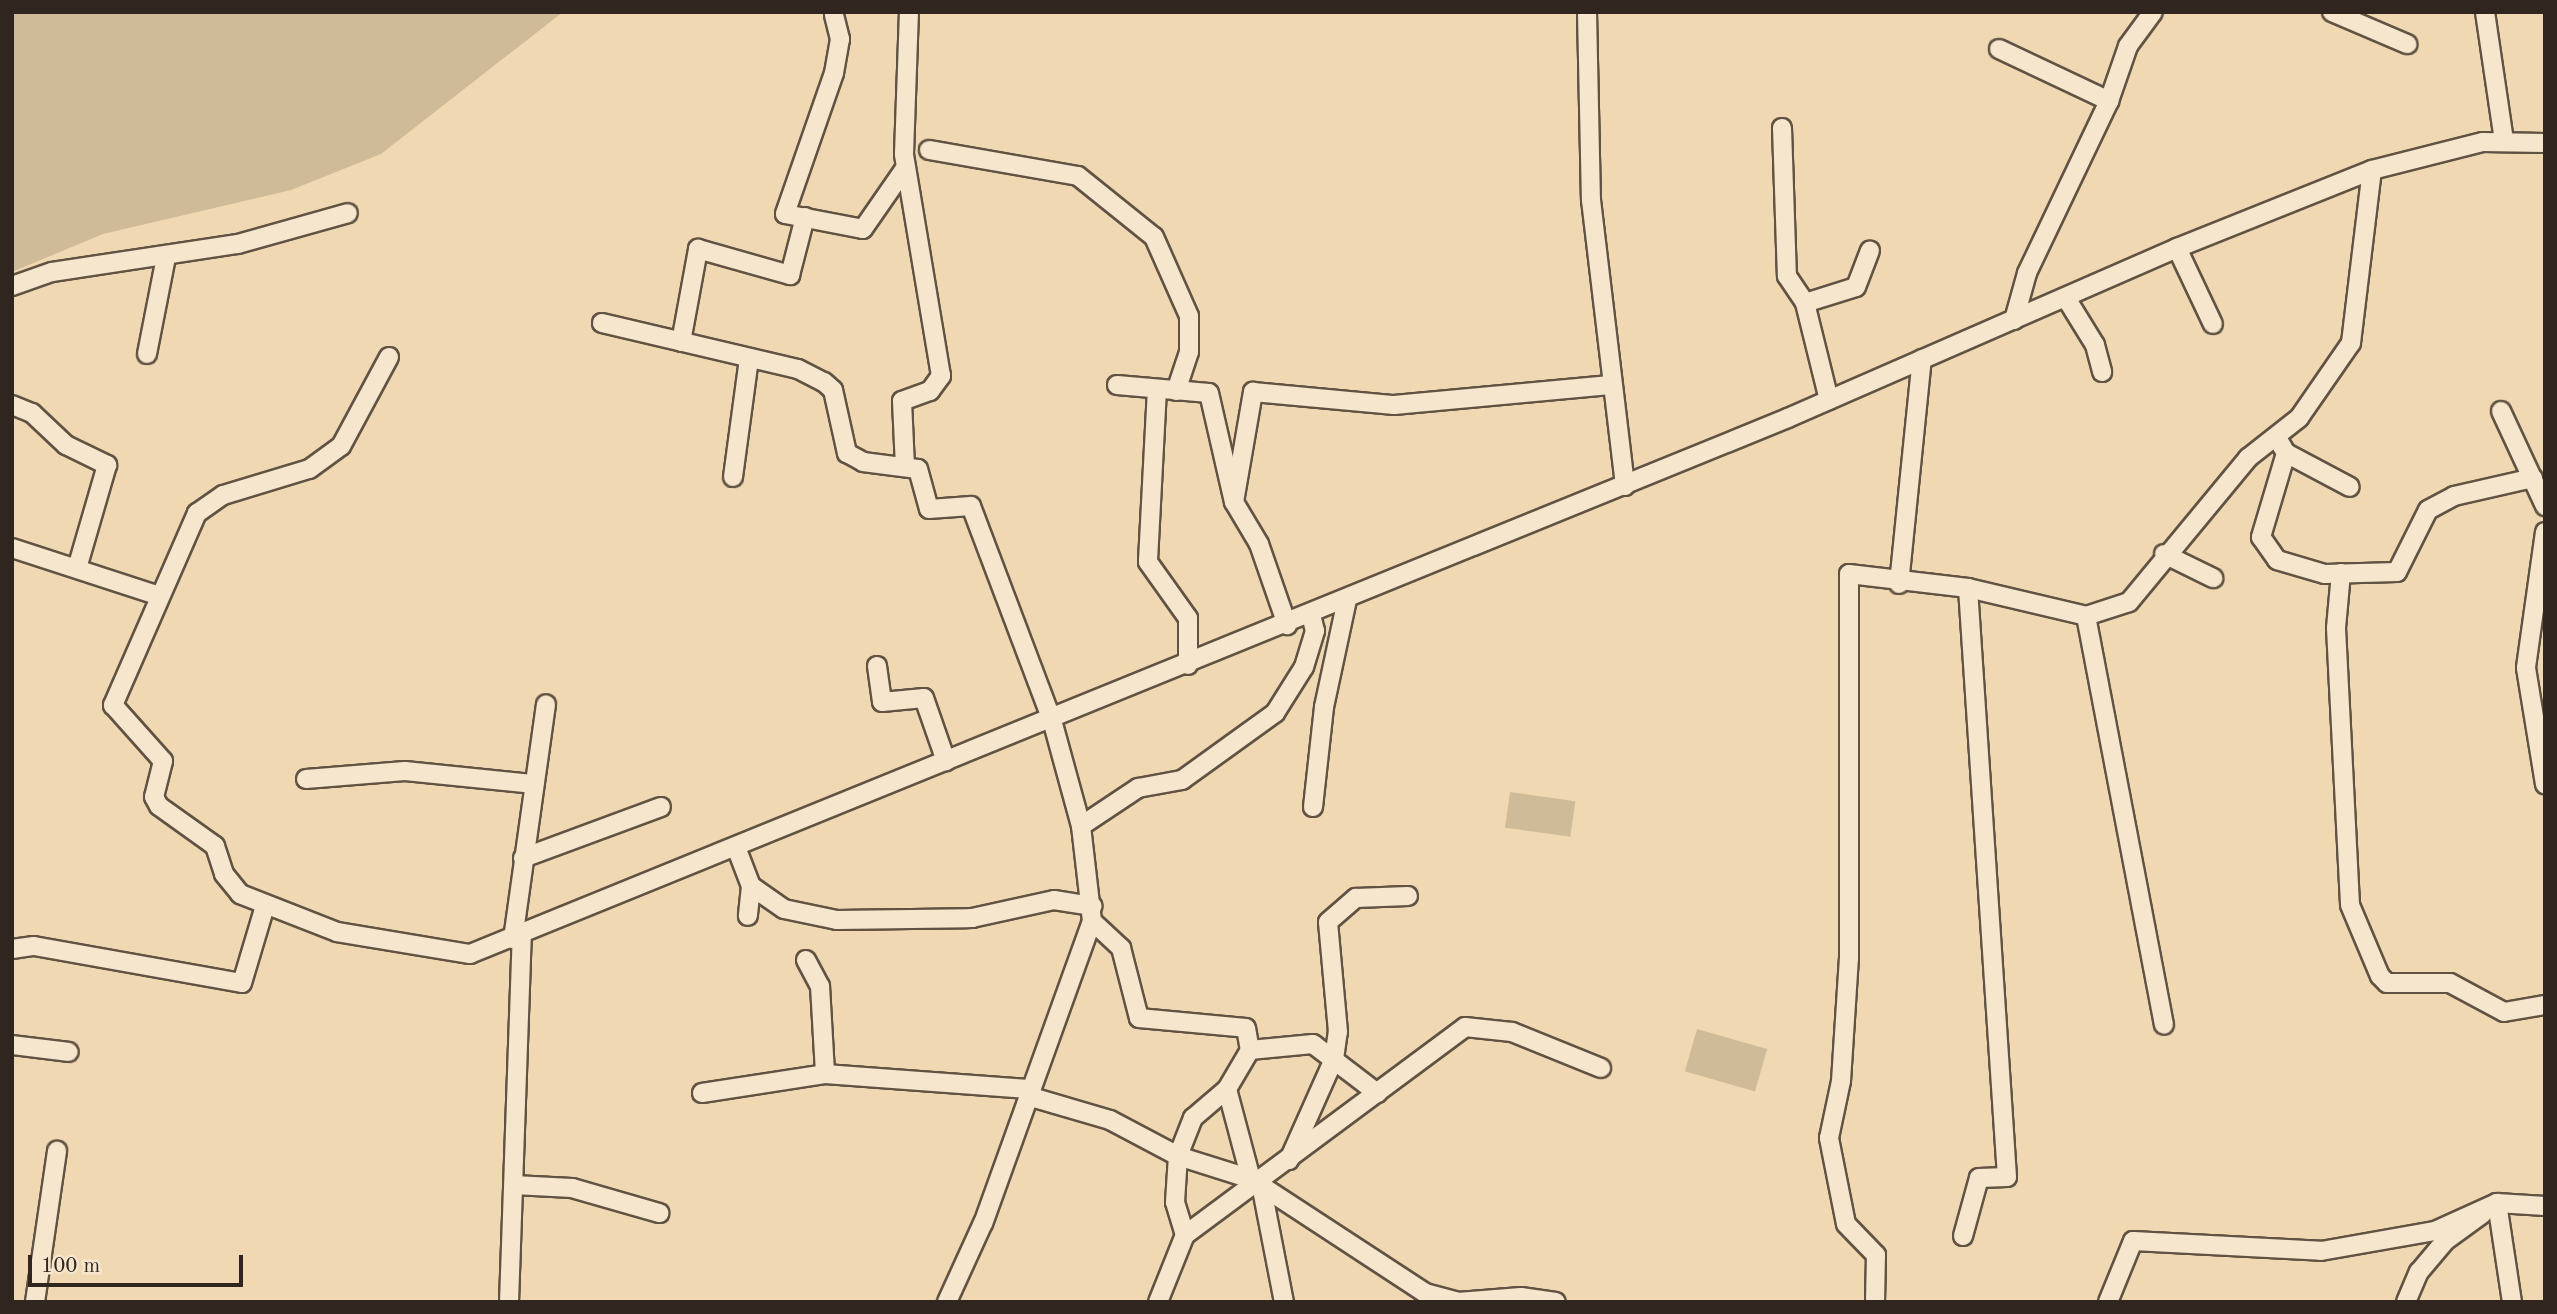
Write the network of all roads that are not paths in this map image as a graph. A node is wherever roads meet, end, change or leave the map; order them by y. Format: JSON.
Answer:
{"nodes":[{"id":1,"x":1587,"y":12,"type":"edge"},
{"id":2,"x":2153,"y":12,"type":"edge"},
{"id":3,"x":2332,"y":12,"type":"edge"},
{"id":4,"x":2485,"y":12,"type":"edge"},
{"id":5,"x":909,"y":14,"type":"dead end"},
{"id":6,"x":834,"y":15,"type":"dead end"},
{"id":7,"x":2407,"y":44,"type":"dead end"},
{"id":8,"x":1999,"y":50,"type":"dead end"},
{"id":9,"x":2109,"y":101,"type":"junction"},
{"id":10,"x":1783,"y":128,"type":"dead end"},
{"id":11,"x":2504,"y":141,"type":"junction"},
{"id":12,"x":2545,"y":143,"type":"edge"},
{"id":13,"x":929,"y":150,"type":"dead end"},
{"id":14,"x":906,"y":167,"type":"junction"},
{"id":15,"x":2372,"y":170,"type":"junction"},
{"id":16,"x":348,"y":213,"type":"dead end"},
{"id":17,"x":805,"y":217,"type":"junction"},
{"id":18,"x":2177,"y":248,"type":"junction"},
{"id":19,"x":1870,"y":251,"type":"dead end"},
{"id":20,"x":166,"y":257,"type":"junction"},
{"id":21,"x":12,"y":286,"type":"edge"},
{"id":22,"x":2066,"y":298,"type":"junction"},
{"id":23,"x":1804,"y":303,"type":"junction"},
{"id":24,"x":2014,"y":320,"type":"junction"},
{"id":25,"x":602,"y":323,"type":"dead end"},
{"id":26,"x":2213,"y":324,"type":"dead end"},
{"id":27,"x":681,"y":342,"type":"junction"},
{"id":28,"x":147,"y":354,"type":"dead end"},
{"id":29,"x":389,"y":357,"type":"dead end"},
{"id":30,"x":749,"y":358,"type":"junction"},
{"id":31,"x":1922,"y":359,"type":"junction"},
{"id":32,"x":2102,"y":372,"type":"dead end"},
{"id":33,"x":1116,"y":385,"type":"dead end"},
{"id":34,"x":1610,"y":385,"type":"junction"},
{"id":35,"x":1157,"y":389,"type":"junction"},
{"id":36,"x":1176,"y":391,"type":"junction"},
{"id":37,"x":1829,"y":400,"type":"junction"},
{"id":38,"x":12,"y":405,"type":"edge"},
{"id":39,"x":2501,"y":411,"type":"dead end"},
{"id":40,"x":2281,"y":445,"type":"junction"},
{"id":41,"x":905,"y":467,"type":"junction"},
{"id":42,"x":733,"y":477,"type":"dead end"},
{"id":43,"x":2533,"y":478,"type":"junction"},
{"id":44,"x":1625,"y":486,"type":"junction"},
{"id":45,"x":2350,"y":487,"type":"dead end"},
{"id":46,"x":1234,"y":502,"type":"junction"},
{"id":47,"x":2545,"y":506,"type":"edge"},
{"id":48,"x":2545,"y":533,"type":"edge"},
{"id":49,"x":12,"y":548,"type":"edge"},
{"id":50,"x":2164,"y":554,"type":"junction"},
{"id":51,"x":77,"y":568,"type":"junction"},
{"id":52,"x":2341,"y":573,"type":"junction"},
{"id":53,"x":2213,"y":578,"type":"dead end"},
{"id":54,"x":1899,"y":584,"type":"junction"},
{"id":55,"x":1968,"y":587,"type":"junction"},
{"id":56,"x":157,"y":595,"type":"junction"},
{"id":57,"x":1347,"y":600,"type":"junction"},
{"id":58,"x":1311,"y":615,"type":"junction"},
{"id":59,"x":2086,"y":616,"type":"junction"},
{"id":60,"x":1287,"y":625,"type":"junction"},
{"id":61,"x":1188,"y":665,"type":"junction"},
{"id":62,"x":877,"y":666,"type":"dead end"},
{"id":63,"x":546,"y":704,"type":"dead end"},
{"id":64,"x":1052,"y":719,"type":"junction"},
{"id":65,"x":946,"y":761,"type":"junction"},
{"id":66,"x":306,"y":779,"type":"dead end"},
{"id":67,"x":2545,"y":783,"type":"edge"},
{"id":68,"x":534,"y":784,"type":"junction"},
{"id":69,"x":661,"y":807,"type":"dead end"},
{"id":70,"x":1313,"y":807,"type":"dead end"},
{"id":71,"x":1081,"y":826,"type":"junction"},
{"id":72,"x":736,"y":847,"type":"junction"},
{"id":73,"x":523,"y":858,"type":"junction"},
{"id":74,"x":751,"y":886,"type":"junction"},
{"id":75,"x":1408,"y":896,"type":"dead end"},
{"id":76,"x":265,"y":906,"type":"junction"},
{"id":77,"x":1092,"y":913,"type":"junction"},
{"id":78,"x":748,"y":916,"type":"dead end"},
{"id":79,"x":518,"y":937,"type":"junction"},
{"id":80,"x":12,"y":950,"type":"edge"},
{"id":81,"x":806,"y":960,"type":"dead end"},
{"id":82,"x":2545,"y":1006,"type":"edge"},
{"id":83,"x":2165,"y":1025,"type":"dead end"},
{"id":84,"x":12,"y":1045,"type":"edge"},
{"id":85,"x":1250,"y":1050,"type":"junction"},
{"id":86,"x":69,"y":1052,"type":"dead end"},
{"id":87,"x":1334,"y":1059,"type":"junction"},
{"id":88,"x":1601,"y":1068,"type":"dead end"},
{"id":89,"x":825,"y":1074,"type":"junction"},
{"id":90,"x":1227,"y":1089,"type":"junction"},
{"id":91,"x":1029,"y":1092,"type":"junction"},
{"id":92,"x":702,"y":1093,"type":"dead end"},
{"id":93,"x":1377,"y":1093,"type":"junction"},
{"id":94,"x":57,"y":1151,"type":"dead end"},
{"id":95,"x":1178,"y":1156,"type":"junction"},
{"id":96,"x":1288,"y":1163,"type":"junction"},
{"id":97,"x":1256,"y":1182,"type":"junction"},
{"id":98,"x":514,"y":1185,"type":"junction"},
{"id":99,"x":2497,"y":1203,"type":"junction"},
{"id":100,"x":2545,"y":1206,"type":"edge"},
{"id":101,"x":659,"y":1213,"type":"dead end"},
{"id":102,"x":1185,"y":1235,"type":"junction"},
{"id":103,"x":1963,"y":1236,"type":"dead end"},
{"id":104,"x":34,"y":1302,"type":"edge"},
{"id":105,"x":509,"y":1302,"type":"edge"},
{"id":106,"x":947,"y":1302,"type":"edge"},
{"id":107,"x":1158,"y":1302,"type":"edge"},
{"id":108,"x":1284,"y":1302,"type":"edge"},
{"id":109,"x":1556,"y":1302,"type":"edge"},
{"id":110,"x":1875,"y":1302,"type":"edge"},
{"id":111,"x":2108,"y":1302,"type":"edge"},
{"id":112,"x":2406,"y":1302,"type":"edge"},
{"id":113,"x":2512,"y":1302,"type":"edge"}],
"edges":[{"from":1,"to":34,"type":"street"},
{"from":2,"to":9,"type":"street"},
{"from":3,"to":7,"type":"street"},
{"from":4,"to":11,"type":"street"},
{"from":5,"to":14,"type":"street"},
{"from":6,"to":17,"type":"street"},
{"from":8,"to":9,"type":"street"},
{"from":9,"to":24,"type":"street"},
{"from":10,"to":23,"type":"street"},
{"from":11,"to":12,"type":"street"},
{"from":11,"to":15,"type":"street"},
{"from":13,"to":36,"type":"street"},
{"from":14,"to":17,"type":"street"},
{"from":14,"to":41,"type":"street"},
{"from":15,"to":18,"type":"street"},
{"from":15,"to":40,"type":"street"},
{"from":16,"to":20,"type":"street"},
{"from":17,"to":27,"type":"street"},
{"from":18,"to":22,"type":"street"},
{"from":18,"to":26,"type":"street"},
{"from":19,"to":23,"type":"street"},
{"from":20,"to":21,"type":"street"},
{"from":20,"to":28,"type":"street"},
{"from":22,"to":24,"type":"street"},
{"from":22,"to":32,"type":"street"},
{"from":23,"to":37,"type":"street"},
{"from":24,"to":31,"type":"street"},
{"from":25,"to":27,"type":"street"},
{"from":27,"to":30,"type":"street"},
{"from":29,"to":56,"type":"street"},
{"from":30,"to":41,"type":"street"},
{"from":30,"to":42,"type":"street"},
{"from":31,"to":37,"type":"street"},
{"from":31,"to":54,"type":"street"},
{"from":33,"to":35,"type":"street"},
{"from":34,"to":44,"type":"street"},
{"from":34,"to":46,"type":"street"},
{"from":35,"to":36,"type":"street"},
{"from":35,"to":61,"type":"street"},
{"from":36,"to":46,"type":"street"},
{"from":37,"to":44,"type":"street"},
{"from":38,"to":51,"type":"street"},
{"from":39,"to":43,"type":"street"},
{"from":40,"to":45,"type":"street"},
{"from":40,"to":50,"type":"street"},
{"from":40,"to":52,"type":"street"},
{"from":41,"to":64,"type":"street"},
{"from":43,"to":47,"type":"street"},
{"from":43,"to":52,"type":"street"},
{"from":44,"to":57,"type":"street"},
{"from":46,"to":60,"type":"street"},
{"from":48,"to":67,"type":"street"},
{"from":49,"to":51,"type":"street"},
{"from":50,"to":53,"type":"street"},
{"from":50,"to":59,"type":"street"},
{"from":51,"to":56,"type":"street"},
{"from":52,"to":82,"type":"street"},
{"from":54,"to":55,"type":"street"},
{"from":54,"to":110,"type":"street"},
{"from":55,"to":59,"type":"street"},
{"from":55,"to":103,"type":"street"},
{"from":56,"to":76,"type":"street"},
{"from":57,"to":58,"type":"street"},
{"from":57,"to":70,"type":"street"},
{"from":58,"to":60,"type":"street"},
{"from":58,"to":71,"type":"street"},
{"from":59,"to":83,"type":"street"},
{"from":60,"to":61,"type":"street"},
{"from":61,"to":64,"type":"street"},
{"from":62,"to":65,"type":"street"},
{"from":63,"to":68,"type":"street"},
{"from":64,"to":65,"type":"street"},
{"from":64,"to":71,"type":"street"},
{"from":65,"to":72,"type":"street"},
{"from":66,"to":68,"type":"street"},
{"from":68,"to":73,"type":"street"},
{"from":69,"to":73,"type":"street"},
{"from":71,"to":77,"type":"street"},
{"from":72,"to":74,"type":"street"},
{"from":72,"to":79,"type":"street"},
{"from":73,"to":79,"type":"street"},
{"from":74,"to":77,"type":"street"},
{"from":74,"to":78,"type":"street"},
{"from":75,"to":87,"type":"street"},
{"from":76,"to":79,"type":"street"},
{"from":76,"to":80,"type":"street"},
{"from":77,"to":85,"type":"street"},
{"from":77,"to":91,"type":"street"},
{"from":79,"to":98,"type":"street"},
{"from":81,"to":89,"type":"street"},
{"from":84,"to":86,"type":"street"},
{"from":85,"to":87,"type":"street"},
{"from":85,"to":90,"type":"street"},
{"from":87,"to":93,"type":"street"},
{"from":87,"to":96,"type":"street"},
{"from":88,"to":93,"type":"street"},
{"from":89,"to":91,"type":"street"},
{"from":89,"to":92,"type":"street"},
{"from":90,"to":95,"type":"street"},
{"from":90,"to":97,"type":"street"},
{"from":91,"to":95,"type":"street"},
{"from":91,"to":106,"type":"street"},
{"from":93,"to":96,"type":"street"},
{"from":94,"to":104,"type":"street"},
{"from":95,"to":97,"type":"street"},
{"from":95,"to":102,"type":"street"},
{"from":96,"to":97,"type":"street"},
{"from":97,"to":102,"type":"street"},
{"from":97,"to":108,"type":"street"},
{"from":97,"to":109,"type":"street"},
{"from":98,"to":101,"type":"street"},
{"from":98,"to":105,"type":"street"},
{"from":99,"to":100,"type":"street"},
{"from":99,"to":111,"type":"street"},
{"from":99,"to":112,"type":"street"},
{"from":99,"to":113,"type":"street"},
{"from":102,"to":107,"type":"street"}]}
